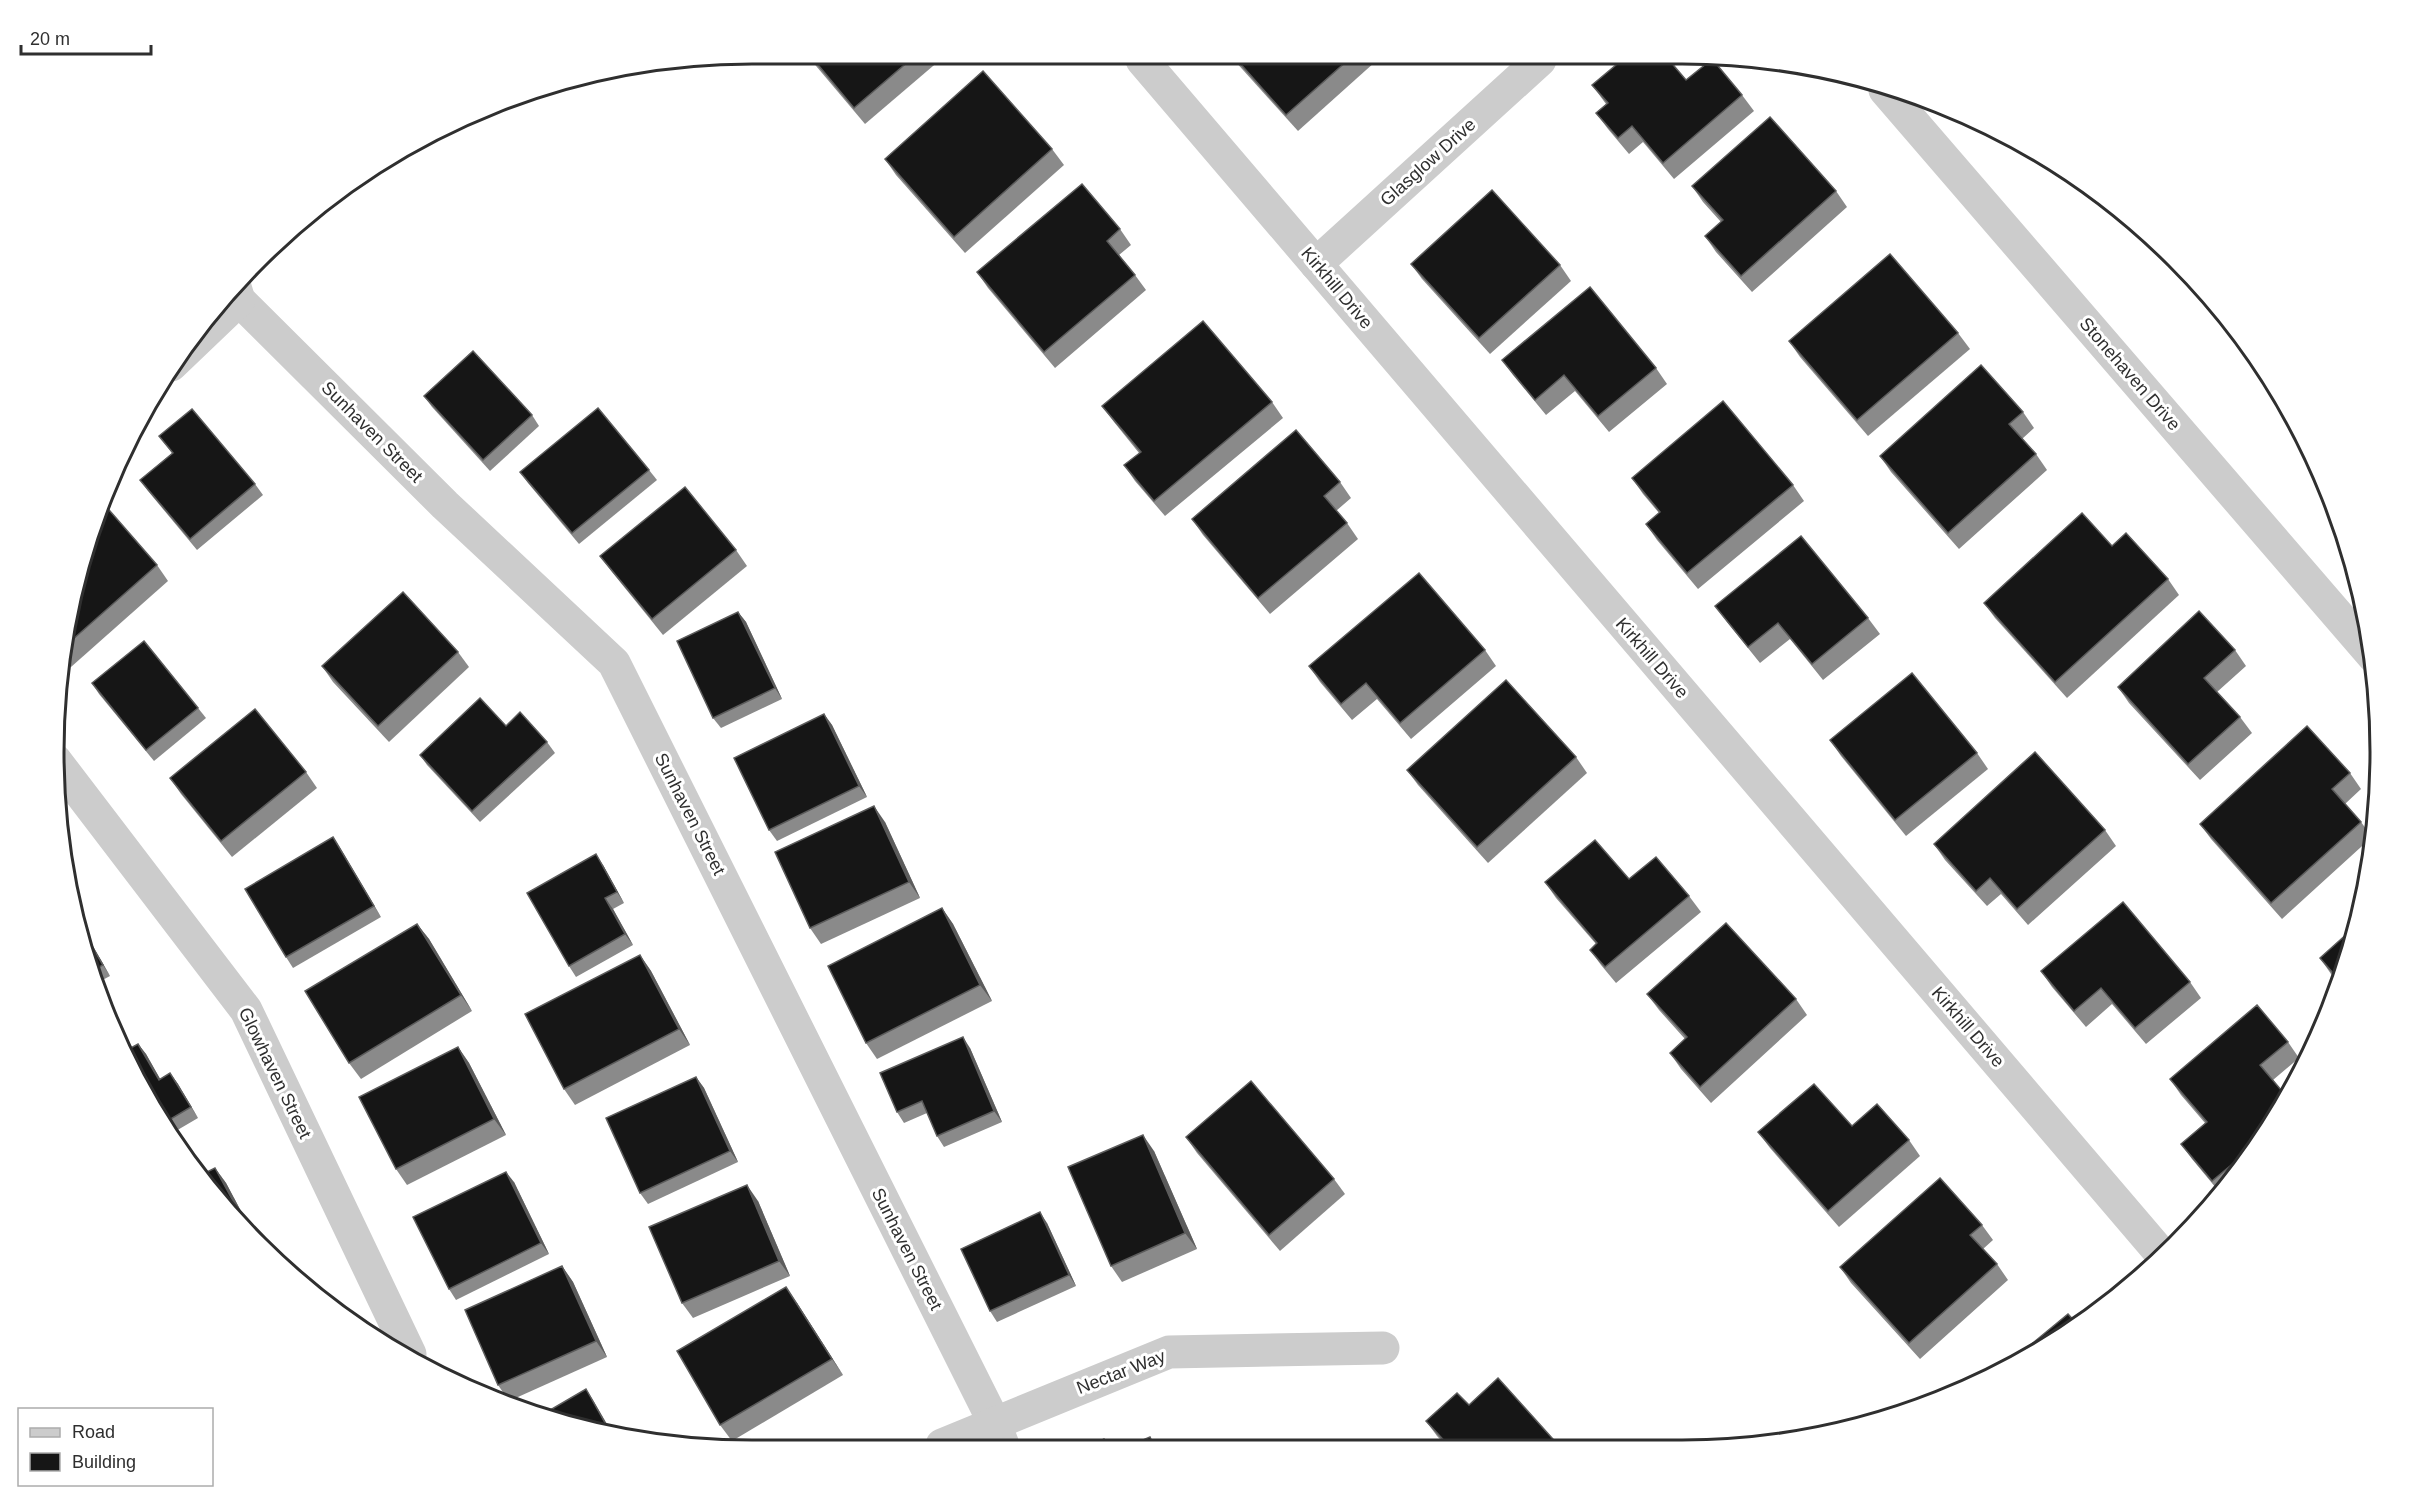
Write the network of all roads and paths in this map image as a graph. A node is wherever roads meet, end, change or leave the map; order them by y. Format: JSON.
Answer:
{"nodes":[{"id":1,"x":1145,"y":64,"type":"edge"},
{"id":2,"x":1536,"y":64,"type":"edge"},
{"id":3,"x":1891,"y":97,"type":"edge"},
{"id":4,"x":1316,"y":264,"type":"junction"},
{"id":5,"x":238,"y":295,"type":"edge"},
{"id":6,"x":2361,"y":642,"type":"edge"},
{"id":7,"x":65,"y":773,"type":"edge"},
{"id":8,"x":2157,"y":1249,"type":"edge"},
{"id":9,"x":406,"y":1346,"type":"edge"},
{"id":10,"x":1383,"y":1348,"type":"dead end"},
{"id":11,"x":998,"y":1434,"type":"edge"},
{"id":12,"x":967,"y":1440,"type":"edge"}],
"edges":[{"from":1,"to":4,"type":"street","name":"Kirkhill Drive"},
{"from":2,"to":4,"type":"street","name":"Glasglow Drive"},
{"from":3,"to":6,"type":"street","name":"Stonehaven Drive"},
{"from":4,"to":8,"type":"street","name":"Kirkhill Drive"},
{"from":5,"to":11,"type":"street","name":"Sunhaven Street"},
{"from":7,"to":9,"type":"street","name":"Glowhaven Street"},
{"from":10,"to":11,"type":"street","name":"Nectar Way"},
{"from":11,"to":12,"type":"street","name":"Nectar Way"}]}
